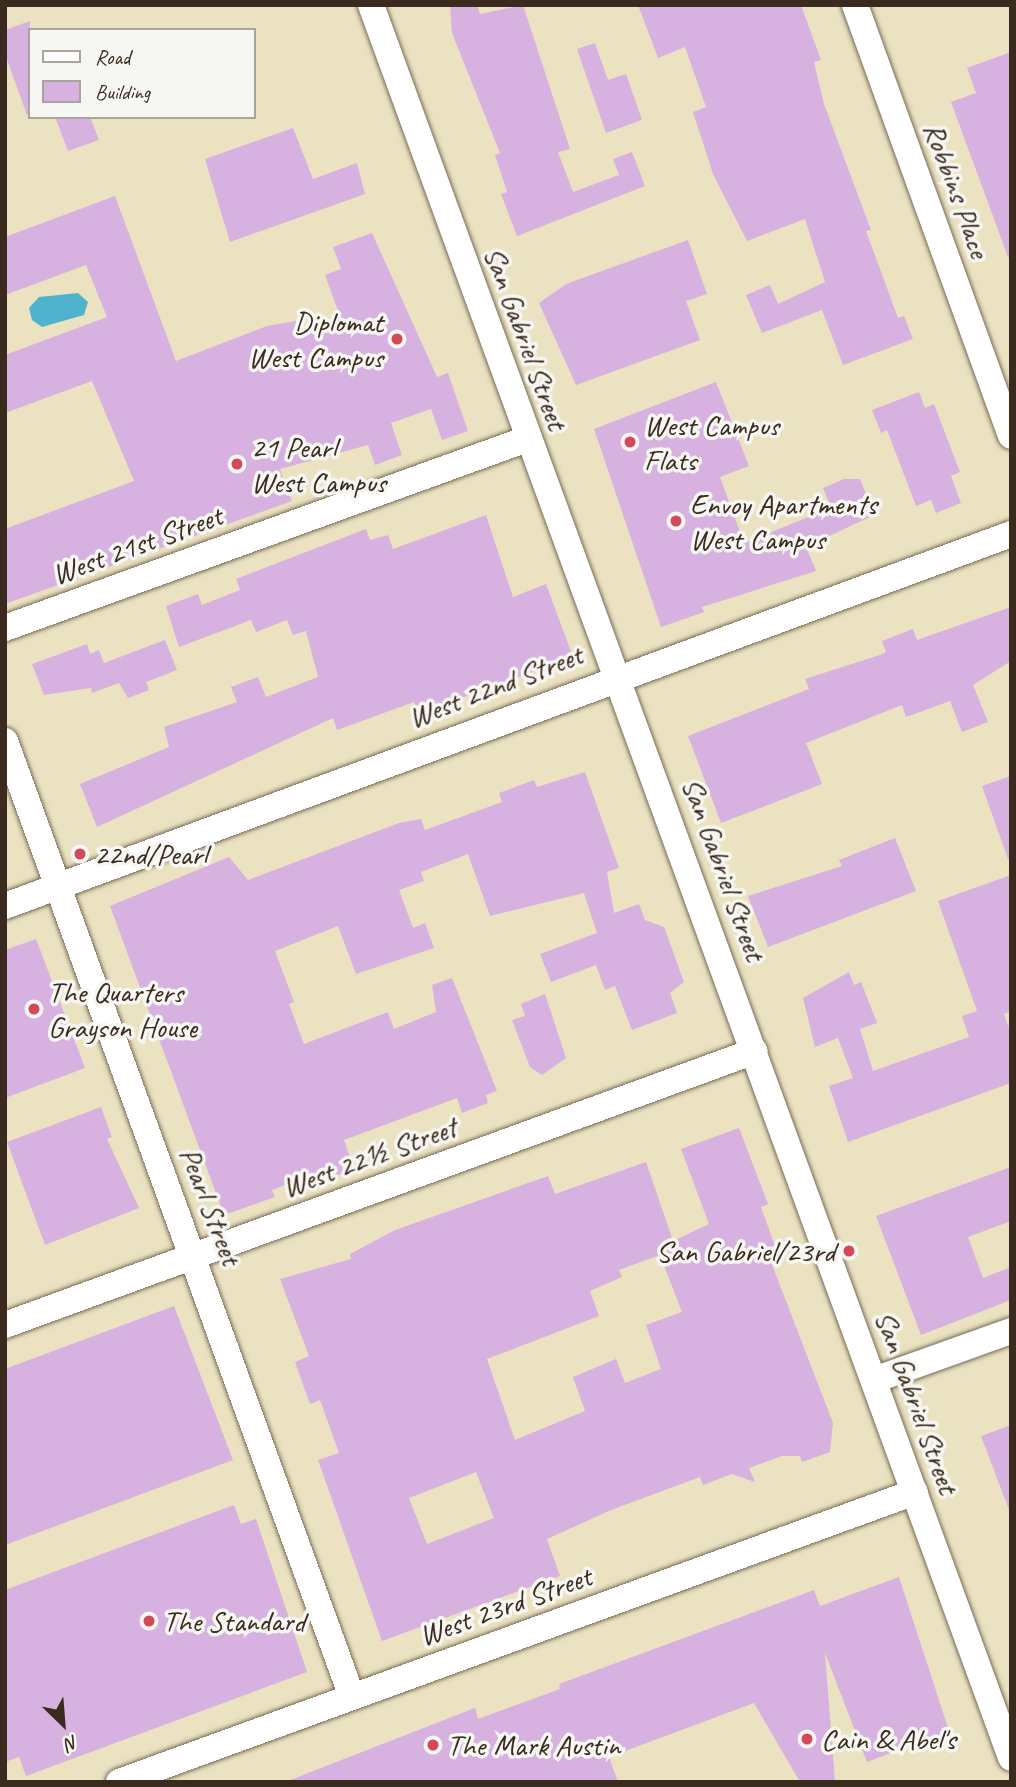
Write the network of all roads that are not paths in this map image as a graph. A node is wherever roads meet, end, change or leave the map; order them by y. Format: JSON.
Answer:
{"nodes":[{"id":1,"x":370,"y":5,"type":"edge"},
{"id":2,"x":855,"y":5,"type":"edge"},
{"id":3,"x":1011,"y":436,"type":"edge"},
{"id":4,"x":527,"y":439,"type":"junction"},
{"id":5,"x":1011,"y":534,"type":"edge"},
{"id":6,"x":5,"y":628,"type":"edge"},
{"id":7,"x":618,"y":676,"type":"junction"},
{"id":8,"x":5,"y":741,"type":"edge"},
{"id":9,"x":59,"y":887,"type":"junction"},
{"id":10,"x":5,"y":906,"type":"edge"},
{"id":11,"x":755,"y":1051,"type":"junction"},
{"id":12,"x":195,"y":1256,"type":"junction"},
{"id":13,"x":5,"y":1325,"type":"edge"},
{"id":14,"x":1011,"y":1331,"type":"edge"},
{"id":15,"x":874,"y":1380,"type":"junction"},
{"id":16,"x":915,"y":1492,"type":"junction"},
{"id":17,"x":352,"y":1697,"type":"junction"},
{"id":18,"x":1011,"y":1758,"type":"edge"},
{"id":19,"x":119,"y":1782,"type":"edge"}],
"edges":[{"from":1,"to":4,"type":"street","name":"San Gabriel Street"},
{"from":2,"to":3,"type":"street","name":"Robbins Place"},
{"from":4,"to":6,"type":"street","name":"West 21st Street"},
{"from":4,"to":7,"type":"street","name":"San Gabriel Street"},
{"from":5,"to":7,"type":"street","name":"West 22nd Street"},
{"from":7,"to":9,"type":"street","name":"West 22nd Street"},
{"from":7,"to":11,"type":"street","name":"San Gabriel Street"},
{"from":8,"to":9,"type":"street","name":"Pearl Street"},
{"from":9,"to":10,"type":"street","name":"West 22nd Street"},
{"from":9,"to":12,"type":"street","name":"Pearl Street"},
{"from":11,"to":12,"type":"street","name":"West 22½ Street"},
{"from":11,"to":15,"type":"street","name":"San Gabriel Street"},
{"from":12,"to":13,"type":"street","name":"West 22½ Street"},
{"from":12,"to":17,"type":"street","name":"Pearl Street"},
{"from":14,"to":15,"type":"street"},
{"from":15,"to":16,"type":"street","name":"San Gabriel Street"},
{"from":16,"to":17,"type":"street","name":"West 23rd Street"},
{"from":16,"to":18,"type":"street","name":"San Gabriel Street"},
{"from":17,"to":19,"type":"street","name":"West 23rd Street"}]}
